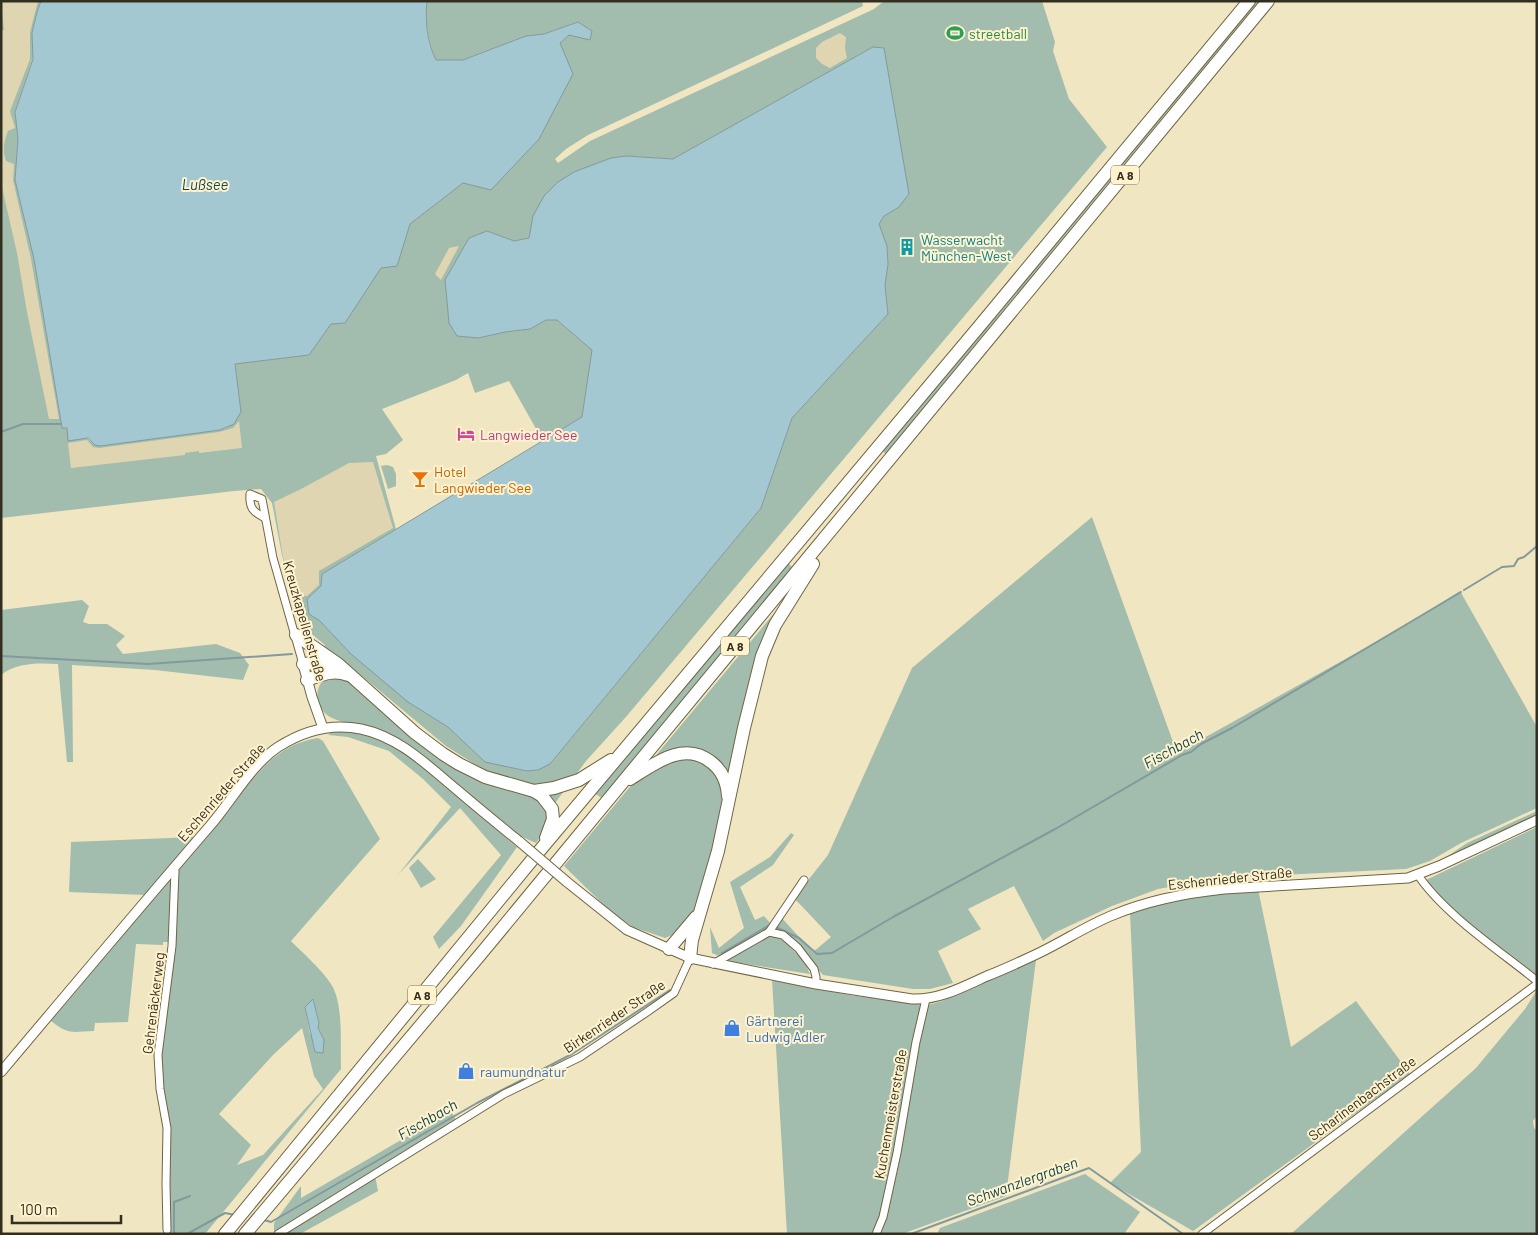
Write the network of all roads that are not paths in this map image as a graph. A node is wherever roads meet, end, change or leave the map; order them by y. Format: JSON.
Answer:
{"nodes":[{"id":1,"x":1248,"y":1,"type":"edge"},
{"id":2,"x":1268,"y":1,"type":"edge"},
{"id":3,"x":850,"y":508,"type":"junction"},
{"id":4,"x":266,"y":520,"type":"dead end"},
{"id":5,"x":296,"y":635,"type":"junction"},
{"id":6,"x":303,"y":664,"type":"junction"},
{"id":7,"x":338,"y":664,"type":"junction"},
{"id":8,"x":350,"y":676,"type":"junction"},
{"id":9,"x":307,"y":680,"type":"junction"},
{"id":10,"x":322,"y":728,"type":"junction"},
{"id":11,"x":622,"y":754,"type":"junction"},
{"id":12,"x":621,"y":785,"type":"junction"},
{"id":13,"x":534,"y":791,"type":"junction"},
{"id":14,"x":728,"y":804,"type":"junction"},
{"id":15,"x":1537,"y":820,"type":"edge"},
{"id":16,"x":541,"y":849,"type":"junction"},
{"id":17,"x":173,"y":868,"type":"junction"},
{"id":18,"x":1418,"y":875,"type":"junction"},
{"id":19,"x":804,"y":880,"type":"dead end"},
{"id":20,"x":700,"y":913,"type":"junction"},
{"id":21,"x":769,"y":932,"type":"junction"},
{"id":22,"x":669,"y":950,"type":"junction"},
{"id":23,"x":690,"y":958,"type":"junction"},
{"id":24,"x":713,"y":964,"type":"junction"},
{"id":25,"x":1537,"y":982,"type":"edge"},
{"id":26,"x":816,"y":984,"type":"junction"},
{"id":27,"x":926,"y":999,"type":"junction"},
{"id":28,"x":1,"y":1072,"type":"edge"},
{"id":29,"x":168,"y":1230,"type":"dead end"},
{"id":30,"x":226,"y":1234,"type":"edge"},
{"id":31,"x":245,"y":1234,"type":"edge"},
{"id":32,"x":278,"y":1234,"type":"edge"},
{"id":33,"x":876,"y":1234,"type":"edge"},
{"id":34,"x":1202,"y":1234,"type":"edge"}],
"edges":[{"from":1,"to":11,"type":"highway","number":"A 8"},
{"from":2,"to":3,"type":"highway","number":"A 8"},
{"from":3,"to":12,"type":"highway","number":"A 8"},
{"from":3,"to":14,"type":"highway"},
{"from":4,"to":5,"type":"street","name":"Kreuzkapellenstraße"},
{"from":5,"to":6,"type":"street","name":"Kreuzkapellenstraße"},
{"from":5,"to":7,"type":"highway"},
{"from":6,"to":7,"type":"highway"},
{"from":6,"to":9,"type":"street","name":"Kreuzkapellenstraße"},
{"from":7,"to":8,"type":"highway"},
{"from":8,"to":9,"type":"highway"},
{"from":8,"to":13,"type":"highway"},
{"from":9,"to":10,"type":"street","name":"Kreuzkapellenstraße"},
{"from":10,"to":17,"type":"street","name":"Eschenrieder Straße"},
{"from":10,"to":22,"type":"street","name":"Eschenrieder Straße","bridge":true},
{"from":11,"to":13,"type":"highway"},
{"from":11,"to":16,"type":"highway","number":"A 8"},
{"from":12,"to":14,"type":"highway"},
{"from":12,"to":31,"type":"highway","number":"A 8"},
{"from":13,"to":16,"type":"highway"},
{"from":14,"to":20,"type":"highway"},
{"from":15,"to":18,"type":"street","name":"Eschenrieder Straße"},
{"from":16,"to":30,"type":"highway","number":"A 8"},
{"from":17,"to":28,"type":"street","name":"Eschenrieder Straße"},
{"from":17,"to":29,"type":"street","name":"Gehrenäckerweg"},
{"from":18,"to":25,"type":"street","name":"Scharinenbachstraße"},
{"from":18,"to":27,"type":"street","name":"Eschenrieder Straße"},
{"from":19,"to":21,"type":"street"},
{"from":20,"to":22,"type":"highway"},
{"from":20,"to":23,"type":"highway"},
{"from":21,"to":24,"type":"street"},
{"from":21,"to":26,"type":"street"},
{"from":22,"to":23,"type":"street","name":"Eschenrieder Straße"},
{"from":23,"to":24,"type":"street","name":"Eschenrieder Straße"},
{"from":23,"to":32,"type":"street","name":"Birkenrieder Straße"},
{"from":24,"to":26,"type":"street","name":"Eschenrieder Straße"},
{"from":25,"to":34,"type":"street","name":"Scharinenbachstraße"},
{"from":26,"to":27,"type":"street","name":"Eschenrieder Straße"},
{"from":27,"to":33,"type":"street","name":"Kuchenmeisterstraße"}]}
